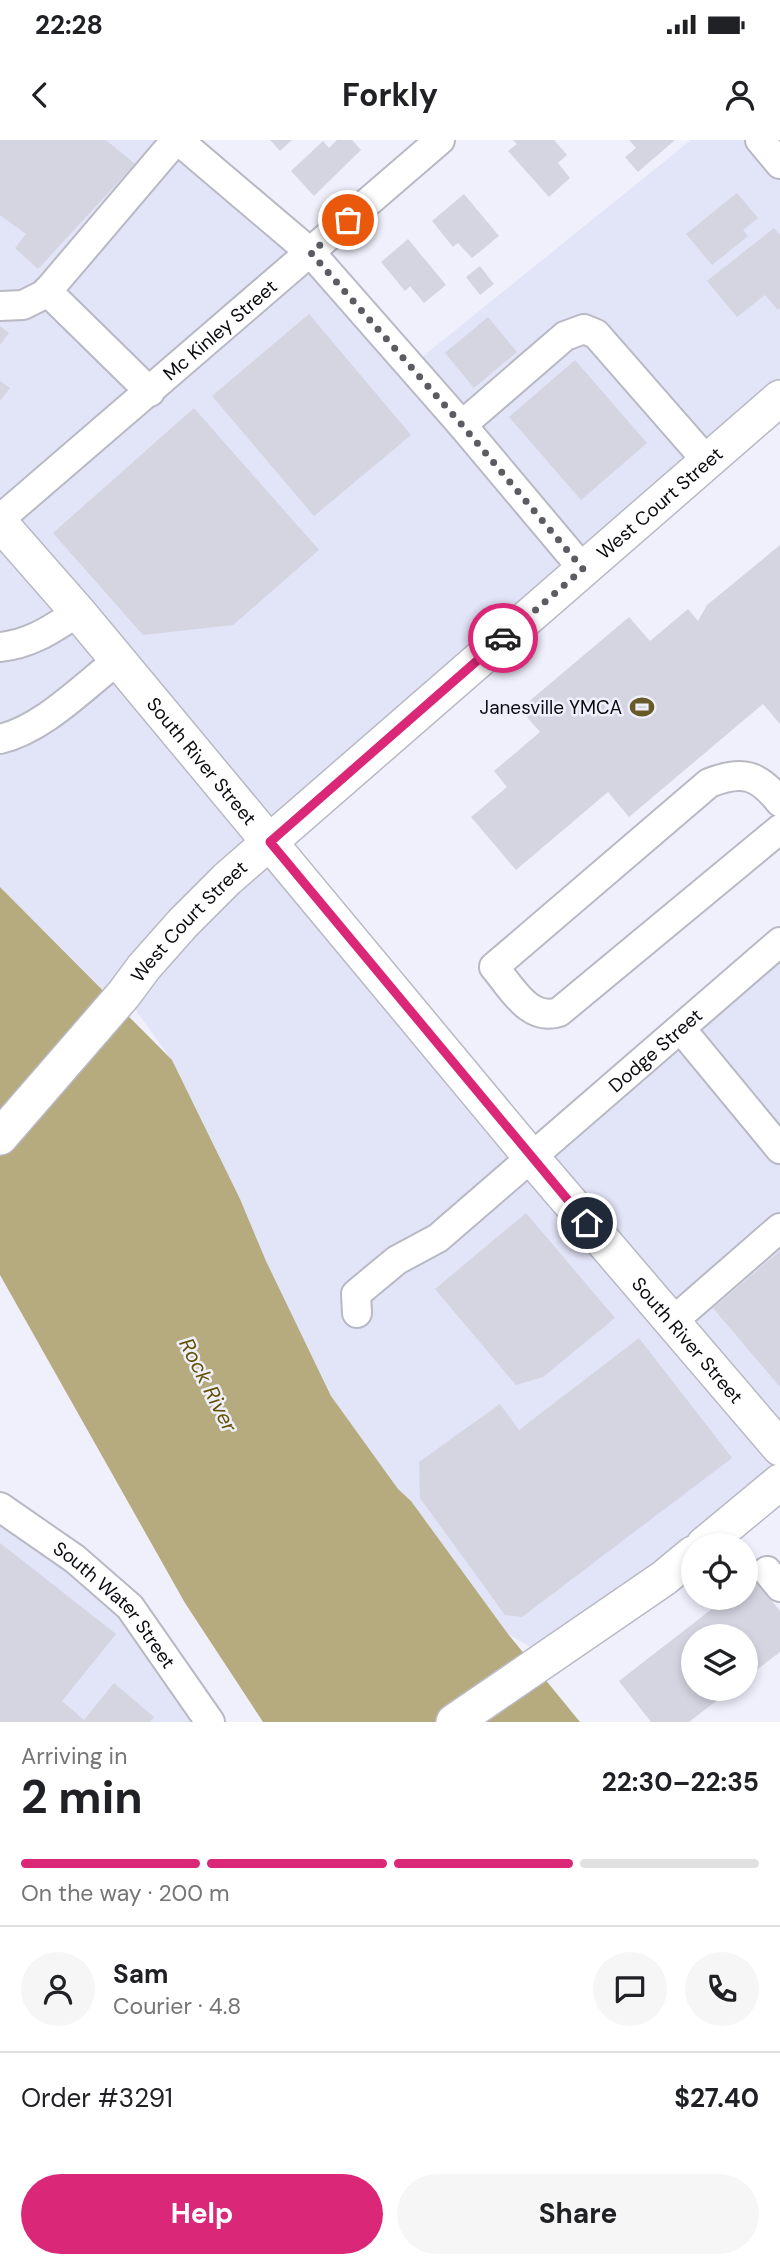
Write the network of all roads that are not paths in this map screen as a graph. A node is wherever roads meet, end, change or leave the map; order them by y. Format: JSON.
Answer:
{"nodes":[{"id":1,"x":177,"y":140,"type":"edge"},
{"id":2,"x":440,"y":140,"type":"edge"},
{"id":3,"x":760,"y":140,"type":"edge"},
{"id":4,"x":780,"y":164,"type":"edge"},
{"id":5,"x":311,"y":253,"type":"junction"},
{"id":6,"x":47,"y":291,"type":"junction"},
{"id":7,"x":0,"y":306,"type":"edge"},
{"id":8,"x":150,"y":392,"type":"junction"},
{"id":9,"x":780,"y":398,"type":"edge"},
{"id":10,"x":462,"y":425,"type":"junction"},
{"id":11,"x":707,"y":461,"type":"junction"},
{"id":12,"x":0,"y":521,"type":"edge"},
{"id":13,"x":583,"y":569,"type":"junction"},
{"id":14,"x":78,"y":612,"type":"junction"},
{"id":15,"x":0,"y":647,"type":"edge"},
{"id":16,"x":118,"y":660,"type":"junction"},
{"id":17,"x":0,"y":739,"type":"edge"},
{"id":18,"x":780,"y":802,"type":"edge"},
{"id":19,"x":780,"y":829,"type":"edge"},
{"id":20,"x":270,"y":842,"type":"junction"},
{"id":21,"x":780,"y":942,"type":"edge"},
{"id":22,"x":681,"y":1029,"type":"junction"},
{"id":23,"x":0,"y":1137,"type":"edge"},
{"id":24,"x":780,"y":1149,"type":"edge"},
{"id":25,"x":532,"y":1158,"type":"junction"},
{"id":26,"x":780,"y":1228,"type":"edge"},
{"id":27,"x":358,"y":1313,"type":"dead end"},
{"id":28,"x":672,"y":1322,"type":"junction"},
{"id":29,"x":780,"y":1448,"type":"edge"},
{"id":30,"x":780,"y":1482,"type":"edge"},
{"id":31,"x":0,"y":1507,"type":"edge"},
{"id":32,"x":718,"y":1533,"type":"edge"},
{"id":33,"x":681,"y":1564,"type":"edge"},
{"id":34,"x":210,"y":1722,"type":"edge"},
{"id":35,"x":454,"y":1722,"type":"edge"}],
"edges":[{"from":1,"to":5,"type":"street"},
{"from":1,"to":6,"type":"street"},
{"from":2,"to":5,"type":"street","name":"Mc Kinley Street"},
{"from":3,"to":4,"type":"street"},
{"from":5,"to":8,"type":"street","name":"Mc Kinley Street"},
{"from":5,"to":10,"type":"street"},
{"from":6,"to":7,"type":"street"},
{"from":6,"to":8,"type":"street"},
{"from":8,"to":12,"type":"street","name":"Mc Kinley Street"},
{"from":9,"to":11,"type":"main road","name":"West Court Street"},
{"from":10,"to":11,"type":"street"},
{"from":10,"to":13,"type":"street"},
{"from":11,"to":13,"type":"main road","name":"West Court Street"},
{"from":12,"to":14,"type":"main road","name":"South River Street"},
{"from":13,"to":20,"type":"main road","name":"West Court Street"},
{"from":14,"to":15,"type":"street"},
{"from":14,"to":16,"type":"main road","name":"South River Street"},
{"from":16,"to":17,"type":"street"},
{"from":16,"to":20,"type":"main road","name":"South River Street"},
{"from":18,"to":19,"type":"street"},
{"from":20,"to":23,"type":"main road","name":"West Court Street"},
{"from":20,"to":25,"type":"main road","name":"South River Street"},
{"from":21,"to":22,"type":"street","name":"Dodge Street"},
{"from":22,"to":24,"type":"street"},
{"from":22,"to":25,"type":"street","name":"Dodge Street"},
{"from":25,"to":27,"type":"street","name":"Dodge Street"},
{"from":25,"to":28,"type":"main road","name":"South River Street"},
{"from":26,"to":28,"type":"street"},
{"from":28,"to":29,"type":"main road","name":"South River Street"},
{"from":30,"to":32,"type":"main road"},
{"from":31,"to":34,"type":"street","name":"South Water Street"},
{"from":33,"to":35,"type":"main road"}]}
